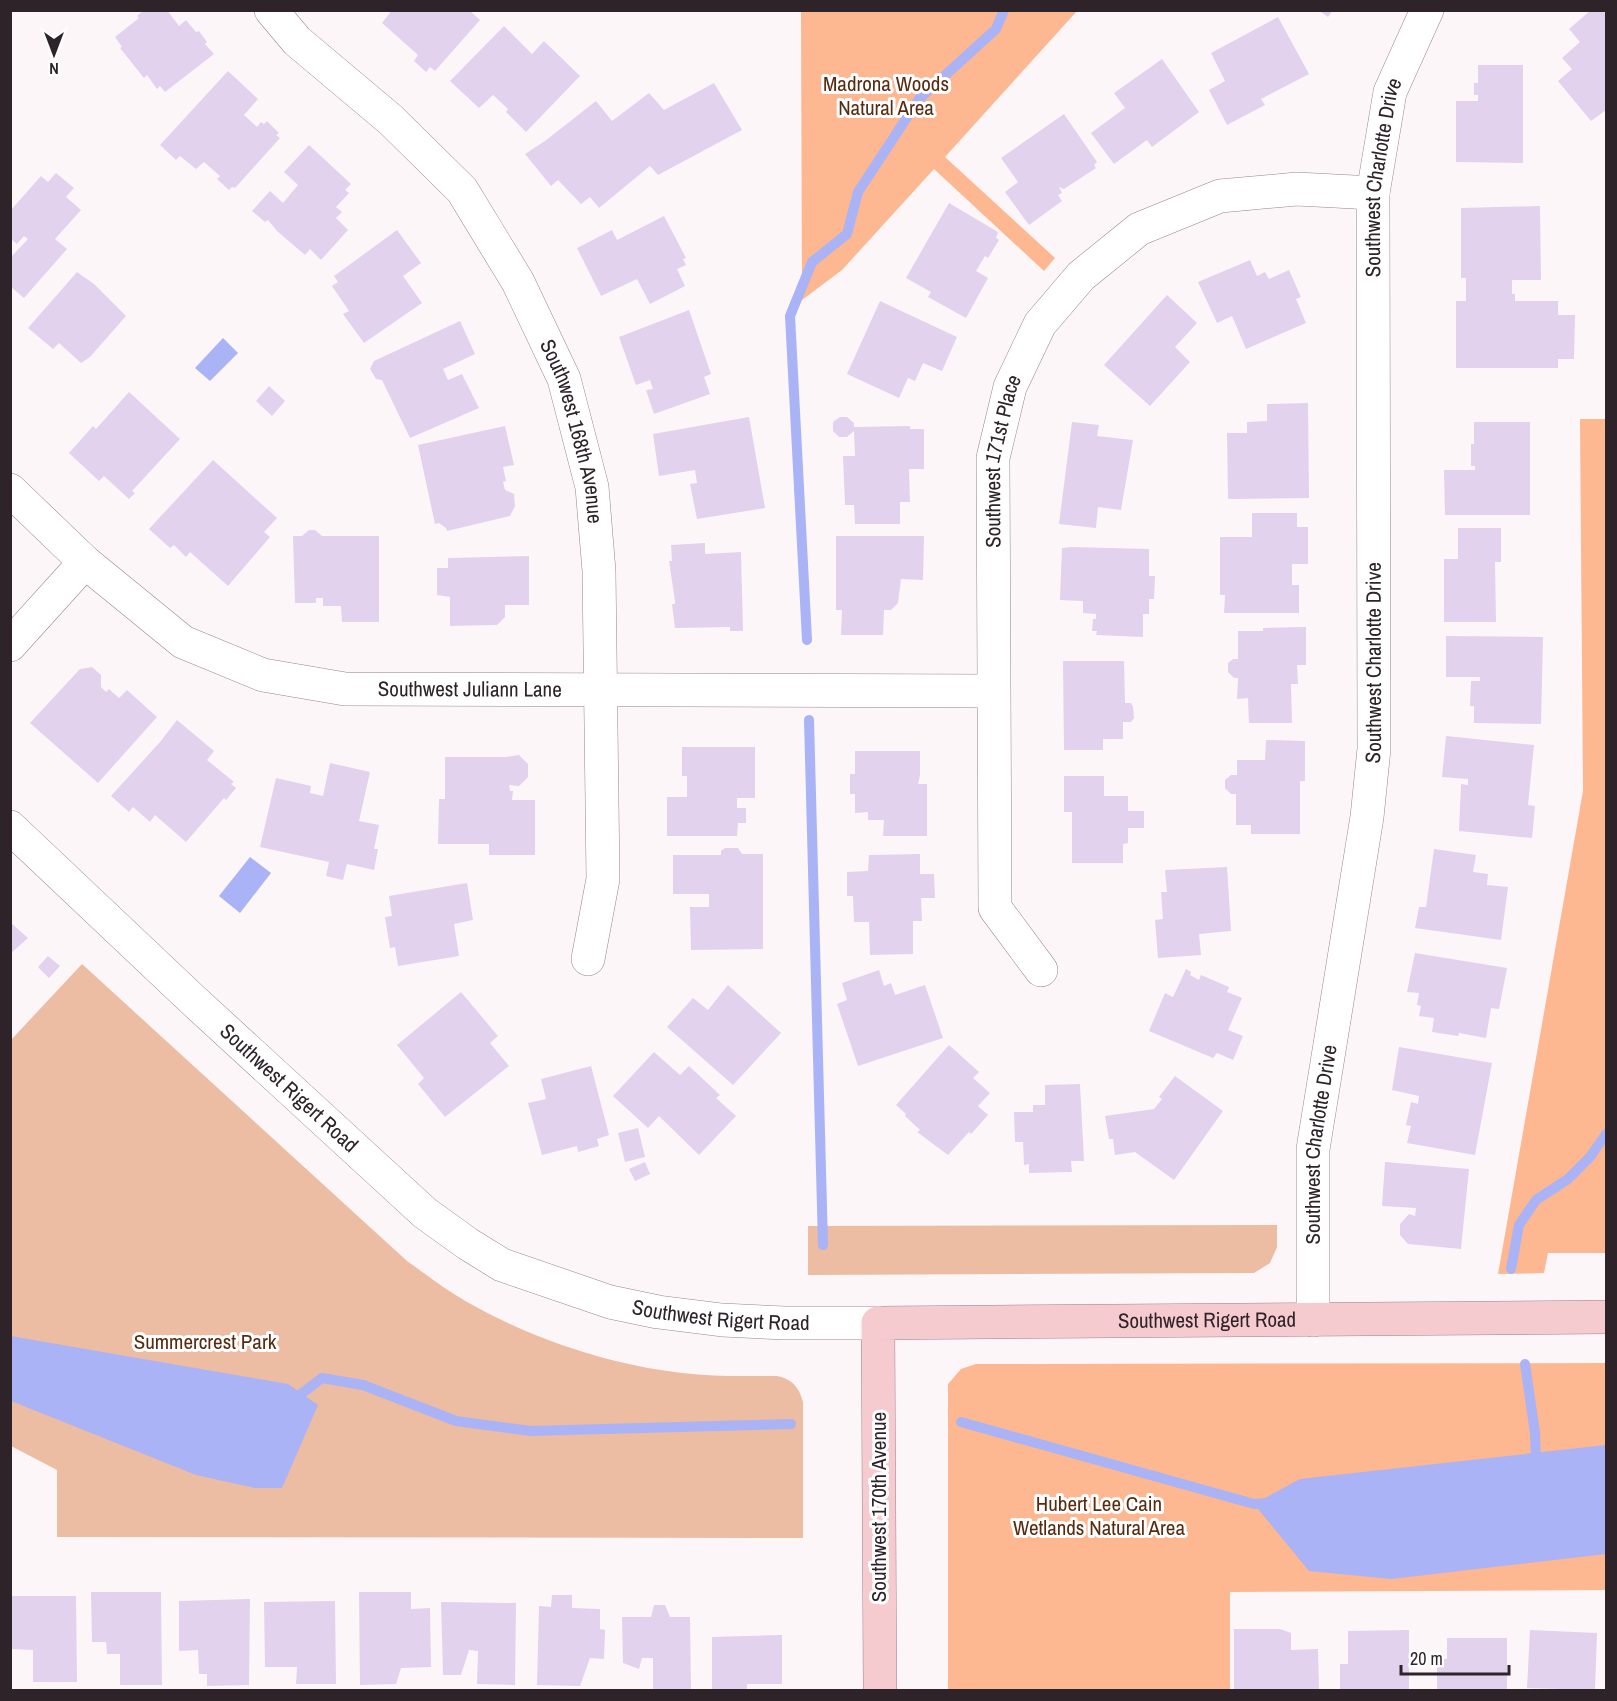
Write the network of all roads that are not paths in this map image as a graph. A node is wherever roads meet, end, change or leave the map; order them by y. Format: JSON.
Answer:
{"nodes":[{"id":1,"x":271,"y":10,"type":"edge"},
{"id":2,"x":1427,"y":10,"type":"edge"},
{"id":3,"x":1373,"y":193,"type":"junction"},
{"id":4,"x":10,"y":490,"type":"edge"},
{"id":5,"x":86,"y":562,"type":"junction"},
{"id":6,"x":10,"y":645,"type":"edge"},
{"id":7,"x":602,"y":690,"type":"junction"},
{"id":8,"x":993,"y":691,"type":"junction"},
{"id":9,"x":10,"y":827,"type":"edge"},
{"id":10,"x":588,"y":959,"type":"dead end"},
{"id":11,"x":1041,"y":970,"type":"dead end"},
{"id":12,"x":1606,"y":1317,"type":"edge"},
{"id":13,"x":1313,"y":1320,"type":"junction"},
{"id":14,"x":878,"y":1323,"type":"junction"},
{"id":15,"x":880,"y":1690,"type":"edge"}],
"edges":[{"from":1,"to":7,"type":"street","name":"Southwest 168th Avenue"},
{"from":2,"to":3,"type":"street","name":"Southwest Charlotte Drive"},
{"from":3,"to":8,"type":"street","name":"Southwest 171st Place"},
{"from":3,"to":13,"type":"street","name":"Southwest Charlotte Drive"},
{"from":4,"to":5,"type":"street","name":"Southwest Juliann Lane"},
{"from":5,"to":6,"type":"street"},
{"from":5,"to":7,"type":"street","name":"Southwest Juliann Lane"},
{"from":7,"to":8,"type":"street","name":"Southwest Juliann Lane"},
{"from":7,"to":10,"type":"street","name":"Southwest 168th Avenue"},
{"from":8,"to":11,"type":"street","name":"Southwest 171st Place"},
{"from":9,"to":14,"type":"street","name":"Southwest Rigert Road"},
{"from":12,"to":13,"type":"main road","name":"Southwest Rigert Road"},
{"from":13,"to":14,"type":"main road","name":"Southwest Rigert Road"},
{"from":14,"to":15,"type":"main road","name":"Southwest 170th Avenue"}]}
